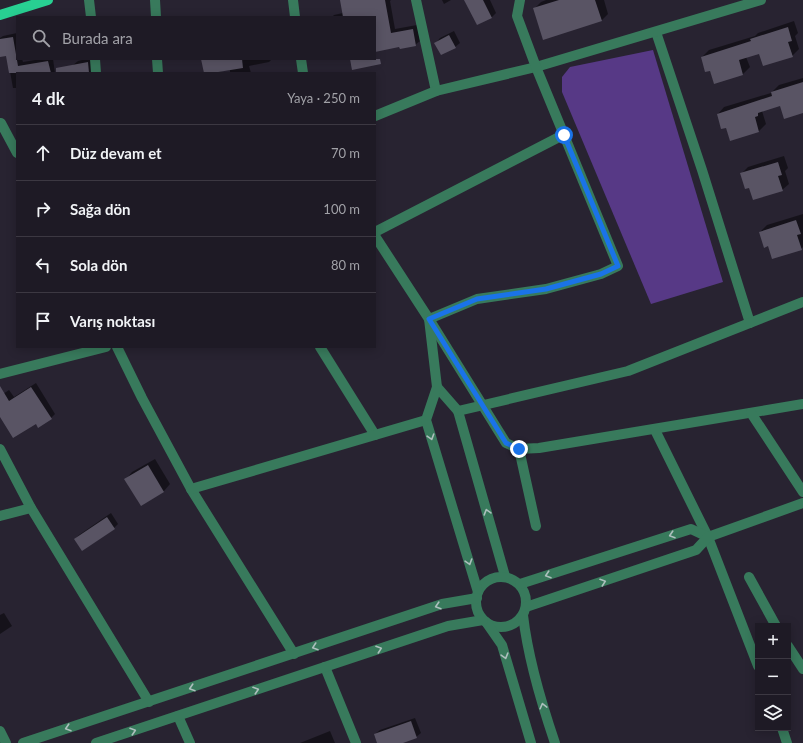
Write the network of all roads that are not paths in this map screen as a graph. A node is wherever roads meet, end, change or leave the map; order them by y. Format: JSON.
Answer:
{"nodes":[{"id":1,"x":48,"y":0,"type":"edge"},
{"id":2,"x":89,"y":0,"type":"edge"},
{"id":3,"x":155,"y":0,"type":"edge"},
{"id":4,"x":293,"y":0,"type":"edge"},
{"id":5,"x":416,"y":0,"type":"edge"},
{"id":6,"x":520,"y":0,"type":"edge"},
{"id":7,"x":761,"y":0,"type":"edge"},
{"id":8,"x":0,"y":14,"type":"edge"},
{"id":9,"x":91,"y":16,"type":"edge"},
{"id":10,"x":156,"y":16,"type":"edge"},
{"id":11,"x":295,"y":16,"type":"edge"},
{"id":12,"x":656,"y":32,"type":"junction"},
{"id":13,"x":95,"y":60,"type":"edge"},
{"id":14,"x":157,"y":60,"type":"edge"},
{"id":15,"x":301,"y":60,"type":"edge"},
{"id":16,"x":536,"y":67,"type":"junction"},
{"id":17,"x":96,"y":72,"type":"edge"},
{"id":18,"x":158,"y":72,"type":"edge"},
{"id":19,"x":303,"y":72,"type":"edge"},
{"id":20,"x":436,"y":91,"type":"junction"},
{"id":21,"x":376,"y":116,"type":"edge"},
{"id":22,"x":1,"y":122,"type":"edge"},
{"id":23,"x":16,"y":135,"type":"edge"},
{"id":24,"x":564,"y":135,"type":"junction"},
{"id":25,"x":16,"y":151,"type":"edge"},
{"id":26,"x":376,"y":231,"type":"edge"},
{"id":27,"x":376,"y":238,"type":"edge"},
{"id":28,"x":803,"y":302,"type":"edge"},
{"id":29,"x":429,"y":319,"type":"junction"},
{"id":30,"x":750,"y":322,"type":"junction"},
{"id":31,"x":102,"y":348,"type":"edge"},
{"id":32,"x":117,"y":348,"type":"edge"},
{"id":33,"x":321,"y":348,"type":"edge"},
{"id":34,"x":0,"y":374,"type":"edge"},
{"id":35,"x":437,"y":387,"type":"junction"},
{"id":36,"x":803,"y":404,"type":"edge"},
{"id":37,"x":483,"y":405,"type":"junction"},
{"id":38,"x":458,"y":411,"type":"junction"},
{"id":39,"x":751,"y":413,"type":"junction"},
{"id":40,"x":426,"y":420,"type":"junction"},
{"id":41,"x":655,"y":430,"type":"junction"},
{"id":42,"x":375,"y":435,"type":"junction"},
{"id":43,"x":0,"y":449,"type":"edge"},
{"id":44,"x":519,"y":449,"type":"junction"},
{"id":45,"x":191,"y":489,"type":"junction"},
{"id":46,"x":803,"y":492,"type":"edge"},
{"id":47,"x":803,"y":503,"type":"edge"},
{"id":48,"x":31,"y":508,"type":"junction"},
{"id":49,"x":0,"y":516,"type":"edge"},
{"id":50,"x":536,"y":526,"type":"dead end"},
{"id":51,"x":708,"y":537,"type":"junction"},
{"id":52,"x":505,"y":576,"type":"junction"},
{"id":53,"x":749,"y":577,"type":"dead end"},
{"id":54,"x":520,"y":584,"type":"junction"},
{"id":55,"x":477,"y":595,"type":"junction"},
{"id":56,"x":525,"y":611,"type":"junction"},
{"id":57,"x":485,"y":621,"type":"junction"},
{"id":58,"x":774,"y":623,"type":"edge"},
{"id":59,"x":791,"y":651,"type":"edge"},
{"id":60,"x":294,"y":654,"type":"junction"},
{"id":61,"x":755,"y":659,"type":"edge"},
{"id":62,"x":325,"y":667,"type":"junction"},
{"id":63,"x":803,"y":669,"type":"edge"},
{"id":64,"x":149,"y":702,"type":"junction"},
{"id":65,"x":178,"y":716,"type":"junction"},
{"id":66,"x":0,"y":731,"type":"edge"},
{"id":67,"x":783,"y":731,"type":"edge"},
{"id":68,"x":6,"y":743,"type":"edge"},
{"id":69,"x":23,"y":743,"type":"edge"},
{"id":70,"x":96,"y":743,"type":"edge"},
{"id":71,"x":190,"y":743,"type":"edge"},
{"id":72,"x":356,"y":743,"type":"edge"},
{"id":73,"x":531,"y":743,"type":"edge"},
{"id":74,"x":555,"y":743,"type":"edge"},
{"id":75,"x":787,"y":743,"type":"edge"}],
"edges":[{"from":1,"to":8,"type":"main road"},
{"from":2,"to":9,"type":"street"},
{"from":3,"to":10,"type":"street"},
{"from":4,"to":11,"type":"street"},
{"from":5,"to":20,"type":"street"},
{"from":6,"to":16,"type":"street"},
{"from":7,"to":12,"type":"street"},
{"from":12,"to":16,"type":"street"},
{"from":12,"to":30,"type":"street"},
{"from":13,"to":17,"type":"street"},
{"from":14,"to":18,"type":"street"},
{"from":15,"to":19,"type":"street"},
{"from":16,"to":20,"type":"street"},
{"from":16,"to":24,"type":"street"},
{"from":20,"to":21,"type":"street"},
{"from":22,"to":23,"type":"street"},
{"from":22,"to":25,"type":"street"},
{"from":24,"to":26,"type":"street"},
{"from":24,"to":29,"type":"street"},
{"from":27,"to":29,"type":"street"},
{"from":28,"to":30,"type":"street"},
{"from":29,"to":35,"type":"street"},
{"from":29,"to":37,"type":"street"},
{"from":30,"to":37,"type":"street"},
{"from":31,"to":34,"type":"street"},
{"from":32,"to":45,"type":"street"},
{"from":33,"to":42,"type":"street"},
{"from":35,"to":38,"type":"street"},
{"from":35,"to":40,"type":"street"},
{"from":36,"to":39,"type":"street"},
{"from":37,"to":38,"type":"street"},
{"from":37,"to":44,"type":"street"},
{"from":52,"to":38,"type":"street","one_way":true},
{"from":39,"to":41,"type":"street"},
{"from":39,"to":46,"type":"street"},
{"from":40,"to":42,"type":"street"},
{"from":40,"to":55,"type":"street","one_way":true},
{"from":41,"to":44,"type":"street"},
{"from":41,"to":51,"type":"street"},
{"from":42,"to":45,"type":"street"},
{"from":43,"to":48,"type":"street"},
{"from":44,"to":50,"type":"street"},
{"from":45,"to":60,"type":"street"},
{"from":47,"to":51,"type":"street"},
{"from":48,"to":49,"type":"street"},
{"from":48,"to":64,"type":"street"},
{"from":51,"to":54,"type":"street","one_way":true},
{"from":56,"to":51,"type":"street","one_way":true},
{"from":51,"to":61,"type":"street"},
{"from":52,"to":54,"type":"street"},
{"from":52,"to":55,"type":"street"},
{"from":53,"to":58,"type":"street"},
{"from":54,"to":56,"type":"street"},
{"from":55,"to":57,"type":"street"},
{"from":55,"to":60,"type":"street","one_way":true},
{"from":56,"to":57,"type":"street"},
{"from":74,"to":56,"type":"street","one_way":true},
{"from":62,"to":57,"type":"street","one_way":true},
{"from":57,"to":73,"type":"street","one_way":true},
{"from":59,"to":63,"type":"street"},
{"from":60,"to":64,"type":"street","one_way":true},
{"from":65,"to":62,"type":"street","one_way":true},
{"from":62,"to":72,"type":"street"},
{"from":64,"to":69,"type":"street","one_way":true},
{"from":70,"to":65,"type":"street","one_way":true},
{"from":65,"to":71,"type":"street"},
{"from":66,"to":68,"type":"street"},
{"from":67,"to":75,"type":"street"}]}
